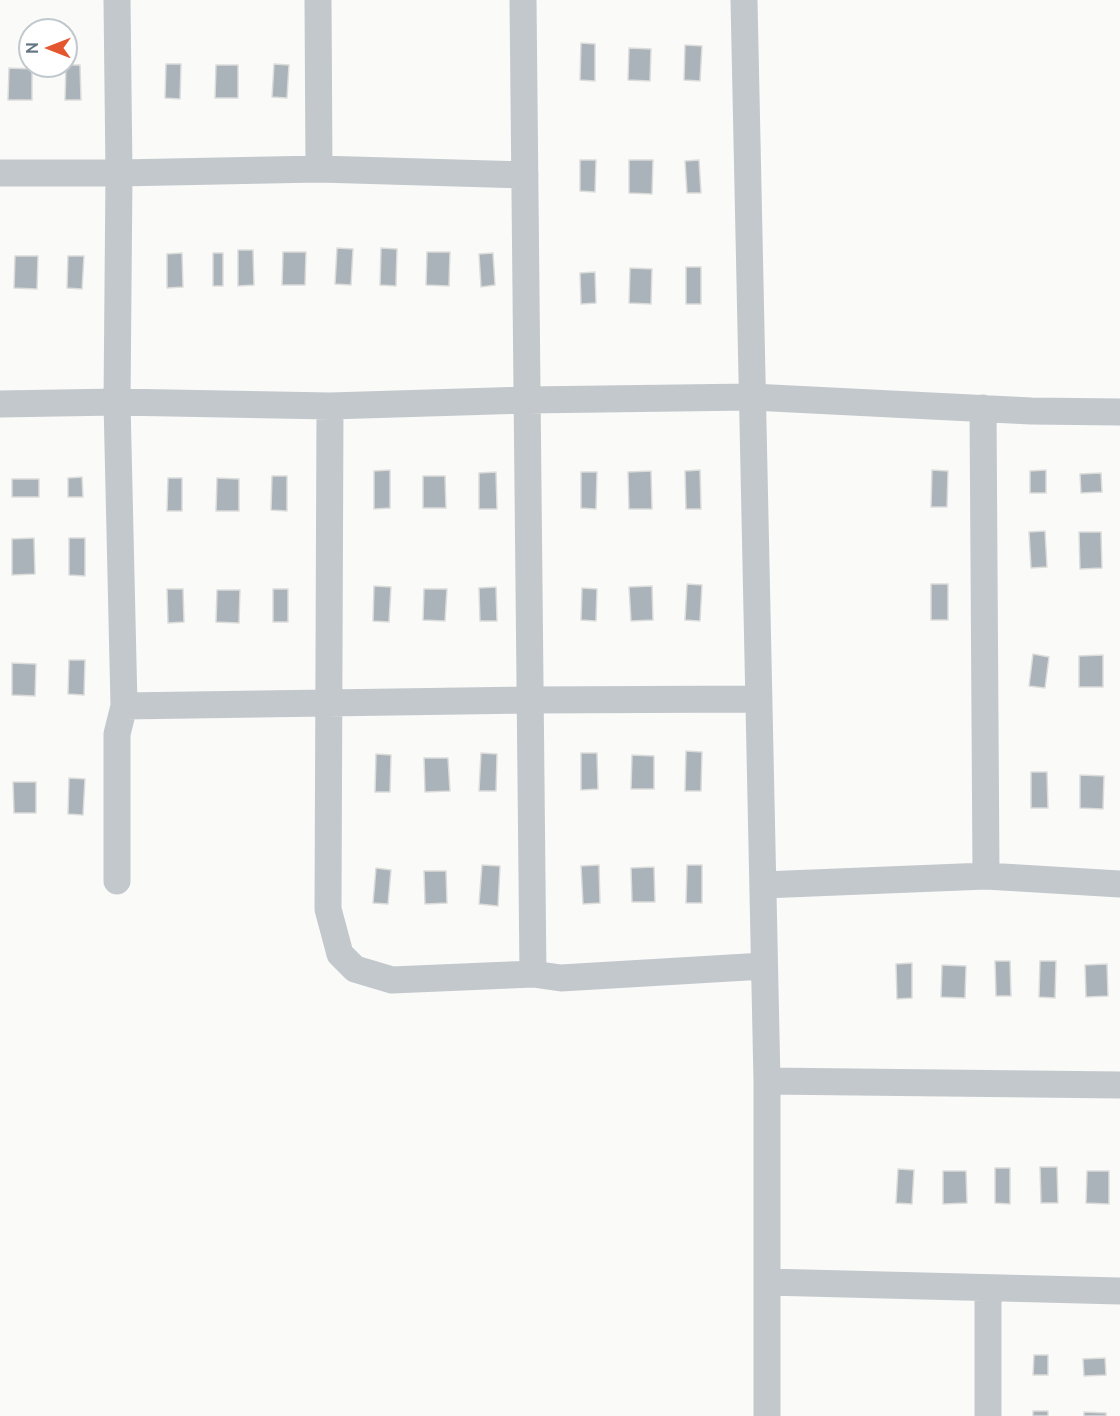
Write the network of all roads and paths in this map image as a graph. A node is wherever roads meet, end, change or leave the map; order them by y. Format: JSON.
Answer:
{"nodes":[{"id":1,"x":117,"y":0,"type":"edge"},
{"id":2,"x":318,"y":0,"type":"edge"},
{"id":3,"x":523,"y":0,"type":"edge"},
{"id":4,"x":744,"y":0,"type":"edge"},
{"id":5,"x":319,"y":169,"type":"junction"},
{"id":6,"x":0,"y":173,"type":"edge"},
{"id":7,"x":119,"y":173,"type":"junction"},
{"id":8,"x":525,"y":175,"type":"junction"},
{"id":9,"x":752,"y":397,"type":"junction"},
{"id":10,"x":527,"y":400,"type":"junction"},
{"id":11,"x":117,"y":402,"type":"junction"},
{"id":12,"x":0,"y":404,"type":"edge"},
{"id":13,"x":330,"y":406,"type":"junction"},
{"id":14,"x":983,"y":408,"type":"junction"},
{"id":15,"x":1120,"y":412,"type":"edge"},
{"id":16,"x":759,"y":699,"type":"junction"},
{"id":17,"x":530,"y":700,"type":"junction"},
{"id":18,"x":328,"y":704,"type":"junction"},
{"id":19,"x":123,"y":706,"type":"junction"},
{"id":20,"x":986,"y":876,"type":"junction"},
{"id":21,"x":117,"y":881,"type":"dead end"},
{"id":22,"x":1120,"y":884,"type":"edge"},
{"id":23,"x":763,"y":885,"type":"junction"},
{"id":24,"x":764,"y":966,"type":"junction"},
{"id":25,"x":533,"y":974,"type":"junction"},
{"id":26,"x":767,"y":1081,"type":"junction"},
{"id":27,"x":1120,"y":1085,"type":"edge"},
{"id":28,"x":767,"y":1282,"type":"junction"},
{"id":29,"x":988,"y":1288,"type":"junction"},
{"id":30,"x":1120,"y":1291,"type":"edge"},
{"id":31,"x":767,"y":1416,"type":"edge"},
{"id":32,"x":988,"y":1416,"type":"edge"}],
"edges":[{"from":1,"to":7,"type":"street"},
{"from":2,"to":5,"type":"street"},
{"from":3,"to":8,"type":"street"},
{"from":4,"to":9,"type":"street"},
{"from":5,"to":7,"type":"street"},
{"from":5,"to":8,"type":"street"},
{"from":6,"to":7,"type":"street"},
{"from":7,"to":11,"type":"street"},
{"from":8,"to":10,"type":"street"},
{"from":9,"to":10,"type":"street"},
{"from":9,"to":14,"type":"street"},
{"from":9,"to":16,"type":"street"},
{"from":10,"to":13,"type":"street"},
{"from":10,"to":17,"type":"street"},
{"from":11,"to":12,"type":"street"},
{"from":11,"to":13,"type":"street"},
{"from":11,"to":19,"type":"street"},
{"from":13,"to":18,"type":"street"},
{"from":14,"to":15,"type":"street"},
{"from":14,"to":20,"type":"street"},
{"from":16,"to":17,"type":"street"},
{"from":16,"to":23,"type":"street"},
{"from":17,"to":18,"type":"street"},
{"from":17,"to":25,"type":"street"},
{"from":18,"to":19,"type":"street"},
{"from":18,"to":25,"type":"street"},
{"from":19,"to":21,"type":"street"},
{"from":20,"to":22,"type":"street"},
{"from":20,"to":23,"type":"street"},
{"from":23,"to":24,"type":"street"},
{"from":24,"to":25,"type":"street"},
{"from":24,"to":26,"type":"street"},
{"from":26,"to":27,"type":"street"},
{"from":26,"to":28,"type":"street"},
{"from":28,"to":29,"type":"street"},
{"from":28,"to":31,"type":"street"},
{"from":29,"to":30,"type":"street"},
{"from":29,"to":32,"type":"street"}]}
